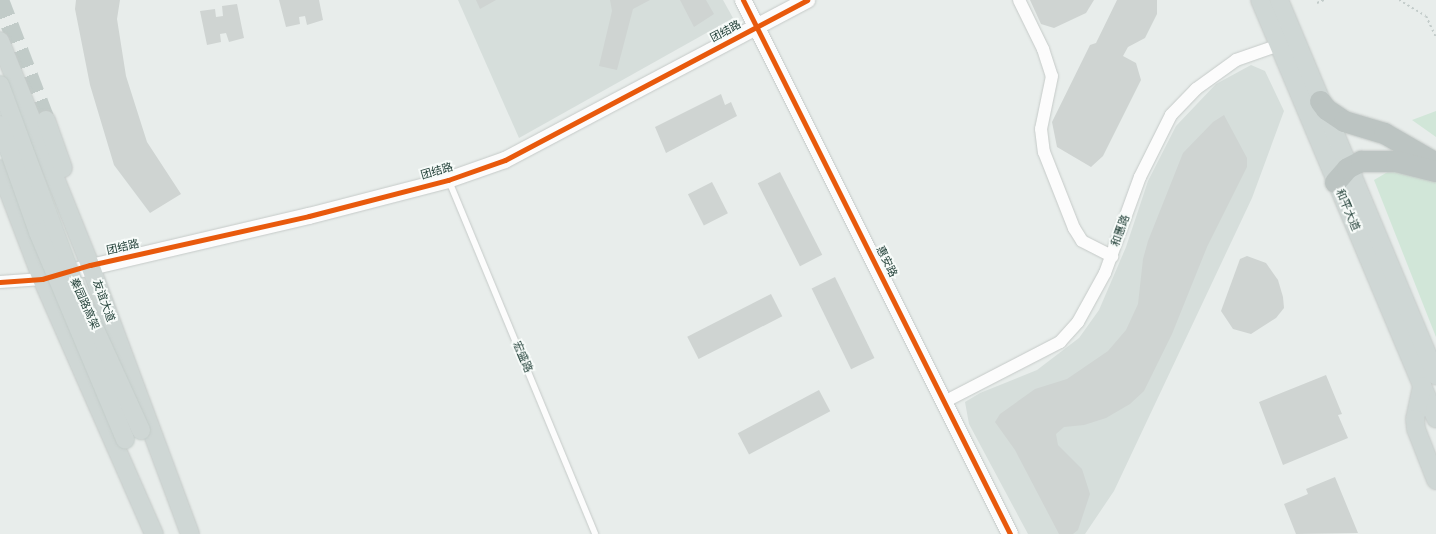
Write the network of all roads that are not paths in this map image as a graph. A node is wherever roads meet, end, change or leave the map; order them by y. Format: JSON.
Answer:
{"nodes":[{"id":1,"x":743,"y":0,"type":"edge"},
{"id":2,"x":807,"y":0,"type":"edge"},
{"id":3,"x":1018,"y":0,"type":"edge"},
{"id":4,"x":1260,"y":0,"type":"edge"},
{"id":5,"x":1279,"y":0,"type":"edge"},
{"id":6,"x":758,"y":26,"type":"junction"},
{"id":7,"x":0,"y":41,"type":"edge"},
{"id":8,"x":1279,"y":44,"type":"junction"},
{"id":9,"x":0,"y":85,"type":"edge"},
{"id":10,"x":1320,"y":101,"type":"junction"},
{"id":11,"x":46,"y":120,"type":"tunnel mouth"},
{"id":12,"x":0,"y":125,"type":"edge"},
{"id":13,"x":1436,"y":163,"type":"edge"},
{"id":14,"x":0,"y":169,"type":"edge"},
{"id":15,"x":1436,"y":172,"type":"edge"},
{"id":16,"x":1341,"y":175,"type":"junction"},
{"id":17,"x":448,"y":180,"type":"junction"},
{"id":18,"x":77,"y":235,"type":"junction"},
{"id":19,"x":1112,"y":256,"type":"junction"},
{"id":20,"x":90,"y":265,"type":"junction"},
{"id":21,"x":42,"y":279,"type":"junction"},
{"id":22,"x":0,"y":282,"type":"edge"},
{"id":23,"x":1429,"y":381,"type":"edge"},
{"id":24,"x":944,"y":402,"type":"junction"},
{"id":25,"x":1436,"y":418,"type":"edge"},
{"id":26,"x":166,"y":471,"type":"junction"},
{"id":27,"x":1436,"y":480,"type":"edge"},
{"id":28,"x":132,"y":482,"type":"junction"},
{"id":29,"x":188,"y":529,"type":"edge"},
{"id":30,"x":154,"y":534,"type":"edge"},
{"id":31,"x":595,"y":534,"type":"edge"},
{"id":32,"x":1010,"y":534,"type":"edge"}],
"edges":[{"from":1,"to":6,"type":"street","name":"惠安路"},
{"from":2,"to":6,"type":"street","name":"团结路"},
{"from":3,"to":19,"type":"street"},
{"from":4,"to":8,"type":"main road","name":"和平大道"},
{"from":5,"to":10,"type":"main road","name":"和平大道"},
{"from":6,"to":17,"type":"street","name":"团结路"},
{"from":6,"to":24,"type":"street","name":"惠安路"},
{"from":7,"to":18,"type":"main road","name":"友谊大道"},
{"from":8,"to":16,"type":"main road","name":"和平大道"},
{"from":8,"to":19,"type":"street","name":"和惠路"},
{"from":9,"to":26,"type":"main road","name":"秦园路高架","bridge":true},
{"from":10,"to":13,"type":"highway"},
{"from":10,"to":16,"type":"main road","name":"和平大道"},
{"from":11,"to":18,"type":"main road"},
{"from":12,"to":28,"type":"main road","name":"秦园路高架","bridge":true},
{"from":14,"to":21,"type":"main road"},
{"from":15,"to":16,"type":"highway"},
{"from":16,"to":23,"type":"main road","name":"和平大道"},
{"from":17,"to":20,"type":"street","name":"团结路"},
{"from":17,"to":31,"type":"lane","name":"宏盛路"},
{"from":18,"to":20,"type":"main road","name":"友谊大道"},
{"from":19,"to":24,"type":"street","name":"和惠路"},
{"from":20,"to":21,"type":"street","name":"团结路"},
{"from":20,"to":26,"type":"main road","name":"友谊大道"},
{"from":21,"to":22,"type":"street"},
{"from":21,"to":28,"type":"main road"},
{"from":23,"to":25,"type":"main road","name":"和平大道"},
{"from":23,"to":27,"type":"main road"},
{"from":24,"to":32,"type":"street","name":"惠安路"},
{"from":26,"to":29,"type":"main road","name":"友谊大道"},
{"from":28,"to":30,"type":"main road"}]}
